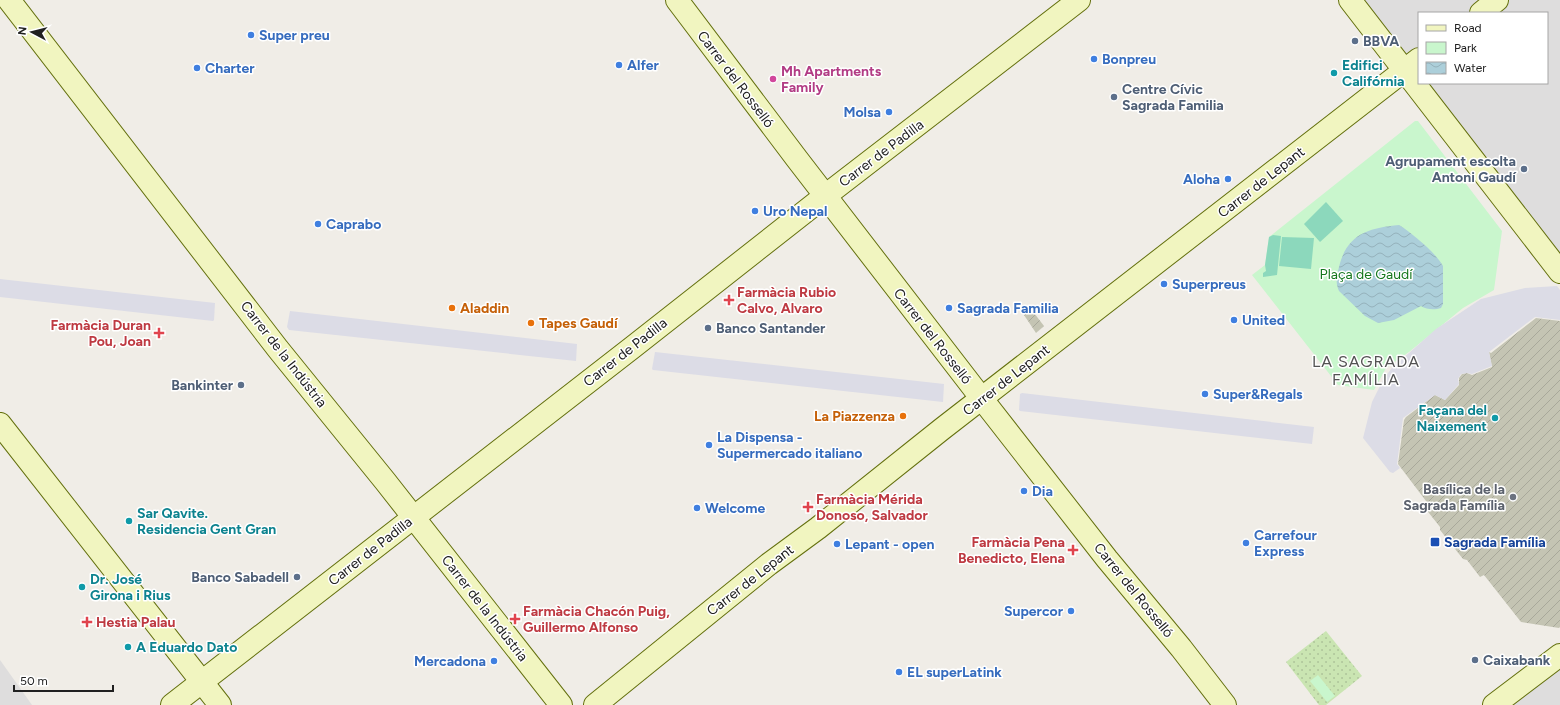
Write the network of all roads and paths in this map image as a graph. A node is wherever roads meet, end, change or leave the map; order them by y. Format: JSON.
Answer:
{"nodes":[{"id":1,"x":9,"y":0,"type":"edge"},
{"id":2,"x":677,"y":0,"type":"edge"},
{"id":3,"x":1079,"y":0,"type":"edge"},
{"id":4,"x":1350,"y":0,"type":"edge"},
{"id":5,"x":1497,"y":0,"type":"edge"},
{"id":6,"x":1482,"y":12,"type":"edge"},
{"id":7,"x":1411,"y":65,"type":"edge"},
{"id":8,"x":1418,"y":75,"type":"edge"},
{"id":9,"x":1425,"y":84,"type":"edge"},
{"id":10,"x":825,"y":196,"type":"junction"},
{"id":11,"x":1560,"y":272,"type":"edge"},
{"id":12,"x":982,"y":399,"type":"junction"},
{"id":13,"x":0,"y":424,"type":"edge"},
{"id":14,"x":414,"y":517,"type":"junction"},
{"id":15,"x":1560,"y":655,"type":"edge"},
{"id":16,"x":202,"y":682,"type":"junction"},
{"id":17,"x":172,"y":705,"type":"edge"},
{"id":18,"x":220,"y":705,"type":"edge"},
{"id":19,"x":561,"y":705,"type":"edge"},
{"id":20,"x":595,"y":705,"type":"edge"},
{"id":21,"x":1225,"y":705,"type":"edge"},
{"id":22,"x":1494,"y":705,"type":"edge"}],
"edges":[{"from":1,"to":14,"type":"main road","name":"Carrer de la Indústria"},
{"from":2,"to":10,"type":"main road","name":"Carrer del Rosselló"},
{"from":3,"to":10,"type":"main road","name":"Carrer de Padilla"},
{"from":4,"to":7,"type":"main road"},
{"from":5,"to":6,"type":"main road"},
{"from":7,"to":8,"type":"main road"},
{"from":7,"to":12,"type":"main road","name":"Carrer de Lepant"},
{"from":9,"to":11,"type":"main road"},
{"from":10,"to":12,"type":"main road","name":"Carrer del Rosselló"},
{"from":10,"to":14,"type":"main road","name":"Carrer de Padilla"},
{"from":12,"to":20,"type":"main road","name":"Carrer de Lepant"},
{"from":12,"to":21,"type":"main road","name":"Carrer del Rosselló"},
{"from":13,"to":16,"type":"main road"},
{"from":14,"to":16,"type":"main road","name":"Carrer de Padilla"},
{"from":14,"to":19,"type":"main road","name":"Carrer de la Indústria"},
{"from":15,"to":22,"type":"main road"},
{"from":16,"to":17,"type":"main road","name":"Carrer de Padilla"},
{"from":16,"to":18,"type":"main road"}]}
